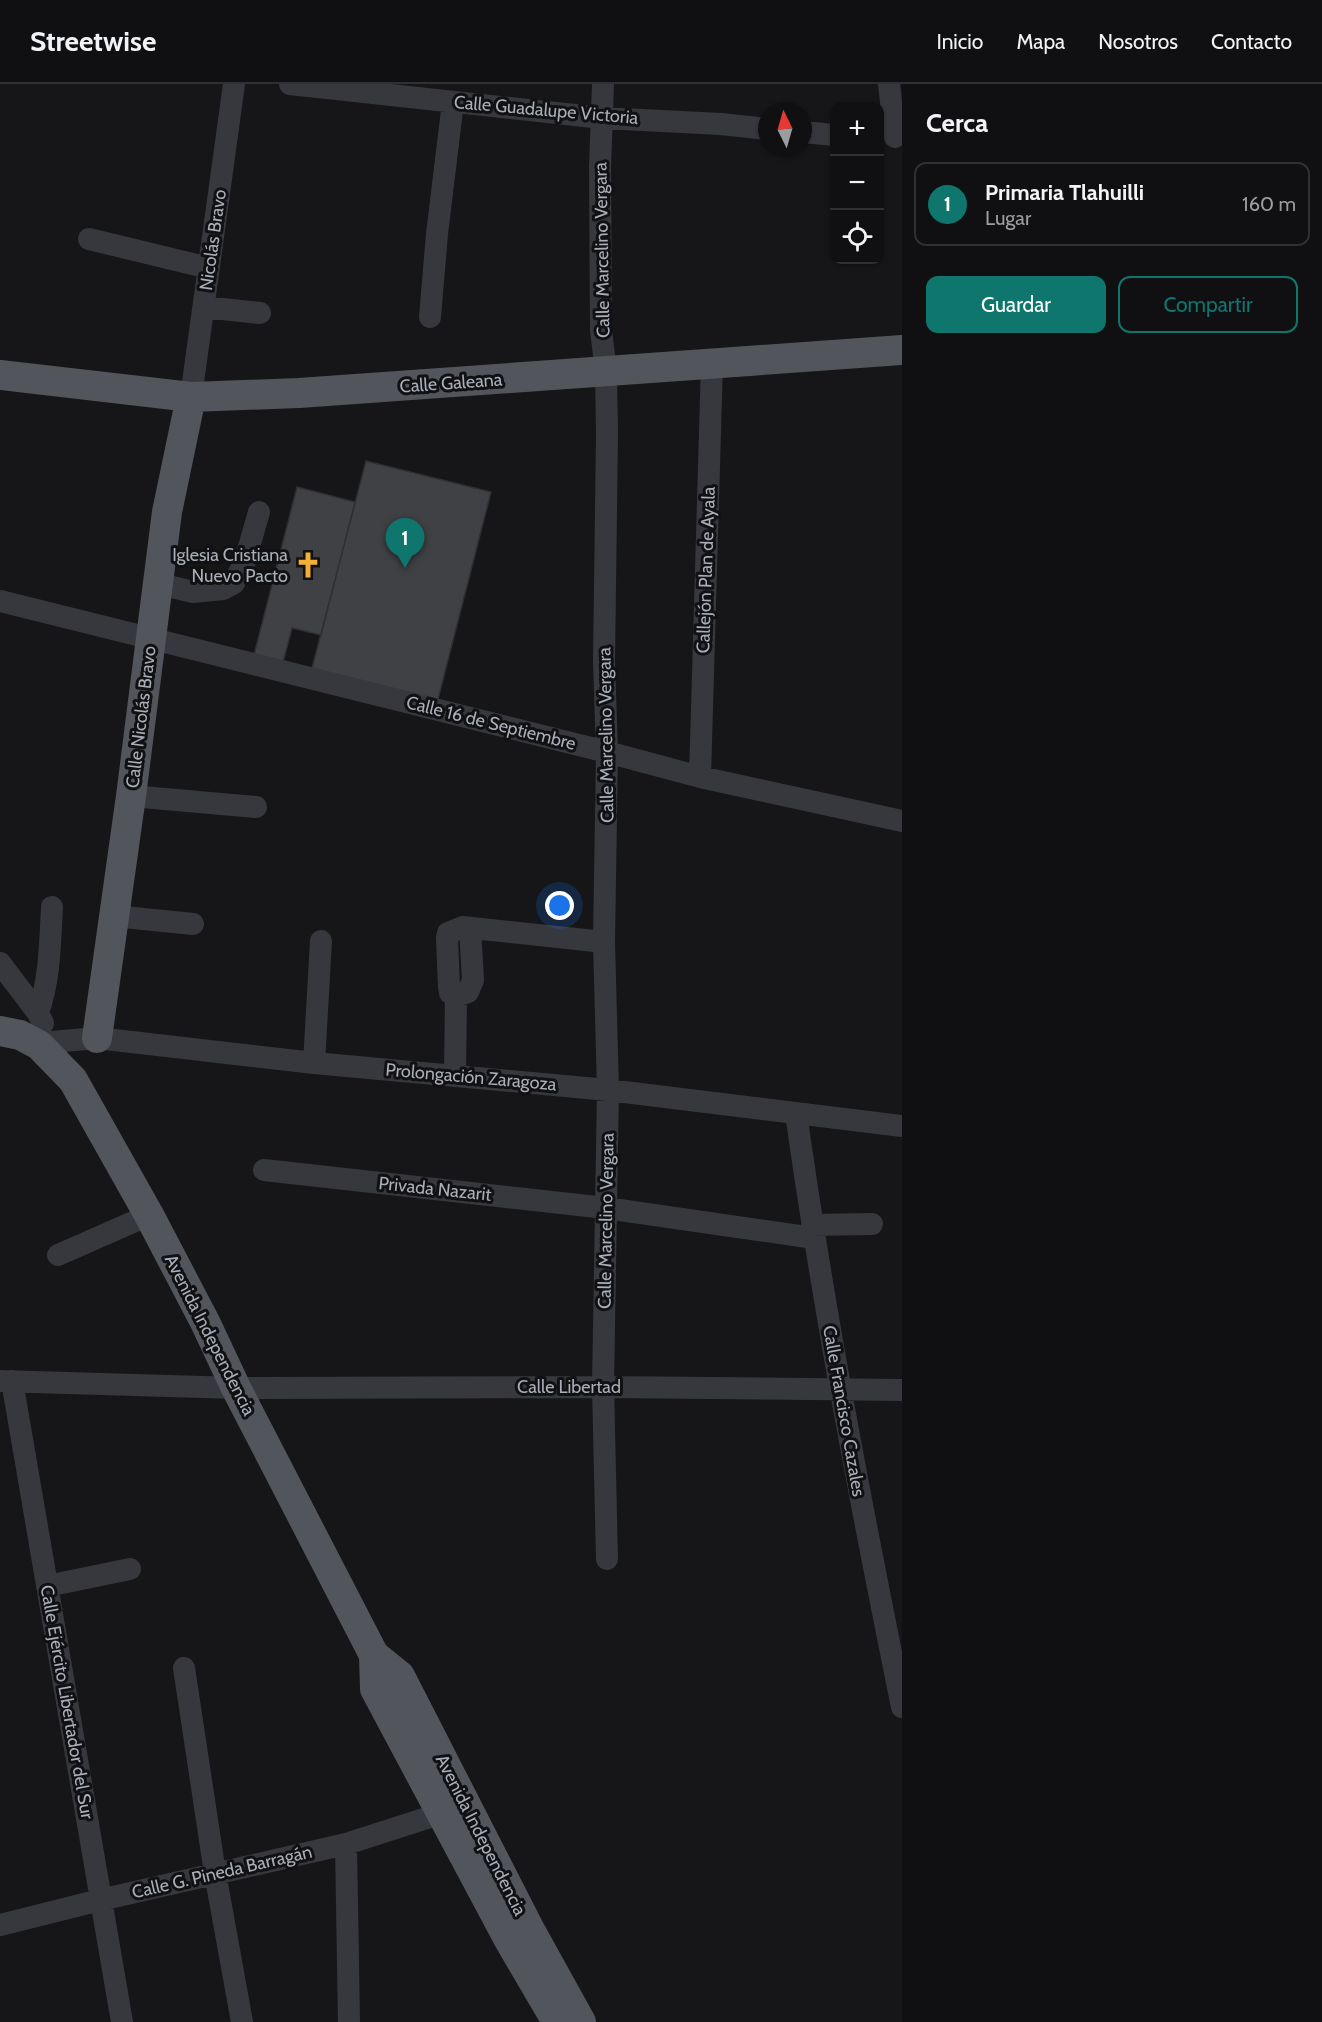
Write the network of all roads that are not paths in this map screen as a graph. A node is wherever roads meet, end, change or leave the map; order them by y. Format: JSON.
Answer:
{"nodes":[{"id":1,"x":234,"y":84,"type":"edge"},
{"id":2,"x":290,"y":84,"type":"edge"},
{"id":3,"x":603,"y":84,"type":"edge"},
{"id":4,"x":889,"y":84,"type":"edge"},
{"id":5,"x":453,"y":102,"type":"junction"},
{"id":6,"x":602,"y":118,"type":"junction"},
{"id":7,"x":758,"y":128,"type":"edge"},
{"id":8,"x":812,"y":133,"type":"edge"},
{"id":9,"x":830,"y":135,"type":"edge"},
{"id":10,"x":892,"y":137,"type":"edge"},
{"id":11,"x":89,"y":239,"type":"dead end"},
{"id":12,"x":209,"y":268,"type":"junction"},
{"id":13,"x":204,"y":307,"type":"junction"},
{"id":14,"x":260,"y":314,"type":"dead end"},
{"id":15,"x":430,"y":317,"type":"dead end"},
{"id":16,"x":902,"y":350,"type":"edge"},
{"id":17,"x":712,"y":363,"type":"junction"},
{"id":18,"x":606,"y":372,"type":"junction"},
{"id":19,"x":0,"y":375,"type":"edge"},
{"id":20,"x":191,"y":397,"type":"junction"},
{"id":21,"x":259,"y":512,"type":"dead end"},
{"id":22,"x":160,"y":584,"type":"junction"},
{"id":23,"x":0,"y":600,"type":"edge"},
{"id":24,"x":150,"y":638,"type":"junction"},
{"id":25,"x":607,"y":752,"type":"junction"},
{"id":26,"x":700,"y":777,"type":"junction"},
{"id":27,"x":131,"y":796,"type":"junction"},
{"id":28,"x":256,"y":807,"type":"dead end"},
{"id":29,"x":902,"y":820,"type":"edge"},
{"id":30,"x":52,"y":907,"type":"dead end"},
{"id":31,"x":114,"y":916,"type":"junction"},
{"id":32,"x":193,"y":924,"type":"dead end"},
{"id":33,"x":321,"y":941,"type":"dead end"},
{"id":34,"x":604,"y":942,"type":"junction"},
{"id":35,"x":0,"y":963,"type":"edge"},
{"id":36,"x":30,"y":1033,"type":"edge"},
{"id":37,"x":97,"y":1038,"type":"junction"},
{"id":38,"x":314,"y":1063,"type":"junction"},
{"id":39,"x":454,"y":1075,"type":"junction"},
{"id":40,"x":608,"y":1090,"type":"junction"},
{"id":41,"x":796,"y":1113,"type":"junction"},
{"id":42,"x":902,"y":1126,"type":"edge"},
{"id":43,"x":264,"y":1170,"type":"dead end"},
{"id":44,"x":606,"y":1208,"type":"junction"},
{"id":45,"x":149,"y":1215,"type":"junction"},
{"id":46,"x":872,"y":1224,"type":"dead end"},
{"id":47,"x":813,"y":1232,"type":"junction"},
{"id":48,"x":58,"y":1255,"type":"dead end"},
{"id":49,"x":6,"y":1381,"type":"edge"},
{"id":50,"x":603,"y":1387,"type":"junction"},
{"id":51,"x":236,"y":1388,"type":"junction"},
{"id":52,"x":839,"y":1389,"type":"junction"},
{"id":53,"x":902,"y":1390,"type":"edge"},
{"id":54,"x":607,"y":1559,"type":"dead end"},
{"id":55,"x":130,"y":1569,"type":"dead end"},
{"id":56,"x":47,"y":1586,"type":"junction"},
{"id":57,"x":184,"y":1668,"type":"dead end"},
{"id":58,"x":902,"y":1707,"type":"edge"},
{"id":59,"x":454,"y":1809,"type":"junction"},
{"id":60,"x":346,"y":1844,"type":"junction"},
{"id":61,"x":215,"y":1873,"type":"junction"},
{"id":62,"x":100,"y":1900,"type":"junction"},
{"id":63,"x":0,"y":1925,"type":"edge"},
{"id":64,"x":519,"y":1935,"type":"junction"},
{"id":65,"x":122,"y":2022,"type":"edge"},
{"id":66,"x":242,"y":2022,"type":"edge"},
{"id":67,"x":349,"y":2022,"type":"edge"},
{"id":68,"x":557,"y":2022,"type":"edge"},
{"id":69,"x":581,"y":2022,"type":"edge"}],
"edges":[{"from":1,"to":12,"type":"street","name":"Nicolás Bravo"},
{"from":2,"to":5,"type":"street","name":"Calle Guadalupe Victoria"},
{"from":3,"to":6,"type":"street","name":"Calle Marcelino Vergara"},
{"from":4,"to":10,"type":"street"},
{"from":5,"to":6,"type":"street","name":"Calle Guadalupe Victoria"},
{"from":5,"to":15,"type":"street"},
{"from":6,"to":7,"type":"street","name":"Calle Guadalupe Victoria"},
{"from":6,"to":18,"type":"street","name":"Calle Marcelino Vergara"},
{"from":8,"to":9,"type":"street"},
{"from":11,"to":12,"type":"street"},
{"from":12,"to":13,"type":"street","name":"Nicolás Bravo"},
{"from":13,"to":14,"type":"street"},
{"from":13,"to":20,"type":"street","name":"Nicolás Bravo"},
{"from":16,"to":17,"type":"main road","name":"Calle Galeana"},
{"from":17,"to":18,"type":"main road","name":"Calle Galeana"},
{"from":17,"to":26,"type":"street","name":"Callejón Plan de Ayala"},
{"from":18,"to":20,"type":"main road","name":"Calle Galeana"},
{"from":18,"to":25,"type":"street","name":"Calle Marcelino Vergara"},
{"from":19,"to":20,"type":"main road","name":"Calle Galeana"},
{"from":20,"to":22,"type":"main road","name":"Calle Nicolás Bravo"},
{"from":21,"to":22,"type":"street"},
{"from":22,"to":24,"type":"main road","name":"Calle Nicolás Bravo"},
{"from":23,"to":24,"type":"street","name":"Calle 16 de Septiembre"},
{"from":24,"to":25,"type":"street","name":"Calle 16 de Septiembre"},
{"from":24,"to":27,"type":"main road","name":"Calle Nicolás Bravo"},
{"from":25,"to":26,"type":"street","name":"Calle 16 de Septiembre"},
{"from":25,"to":34,"type":"street","name":"Calle Marcelino Vergara"},
{"from":26,"to":29,"type":"street","name":"Calle 16 de Septiembre"},
{"from":27,"to":28,"type":"street"},
{"from":27,"to":31,"type":"main road","name":"Calle Nicolás Bravo"},
{"from":30,"to":36,"type":"street"},
{"from":31,"to":32,"type":"street"},
{"from":31,"to":37,"type":"main road","name":"Calle Nicolás Bravo"},
{"from":33,"to":38,"type":"street"},
{"from":34,"to":39,"type":"street"},
{"from":34,"to":40,"type":"street","name":"Calle Marcelino Vergara"},
{"from":35,"to":36,"type":"street","name":"Avenida Independencia"},
{"from":36,"to":37,"type":"street","name":"Prolongación Zaragoza"},
{"from":36,"to":45,"type":"main road","name":"Avenida Independencia"},
{"from":37,"to":38,"type":"street","name":"Prolongación Zaragoza"},
{"from":38,"to":39,"type":"street","name":"Prolongación Zaragoza"},
{"from":39,"to":40,"type":"street","name":"Prolongación Zaragoza"},
{"from":40,"to":41,"type":"street","name":"Prolongación Zaragoza"},
{"from":40,"to":44,"type":"street","name":"Calle Marcelino Vergara"},
{"from":41,"to":42,"type":"street","name":"Prolongación Zaragoza"},
{"from":41,"to":47,"type":"street","name":"Calle Francisco Cazales"},
{"from":43,"to":44,"type":"street","name":"Privada Nazarit"},
{"from":44,"to":47,"type":"street","name":"Privada Nazarit"},
{"from":44,"to":50,"type":"street","name":"Calle Marcelino Vergara"},
{"from":45,"to":48,"type":"street"},
{"from":45,"to":51,"type":"main road","name":"Avenida Independencia"},
{"from":46,"to":47,"type":"street","name":"Privada Nazarit"},
{"from":47,"to":52,"type":"street","name":"Calle Francisco Cazales"},
{"from":49,"to":51,"type":"street","name":"Calle Libertad"},
{"from":49,"to":56,"type":"street","name":"Calle Ejército Libertador del Sur"},
{"from":50,"to":51,"type":"street","name":"Calle Libertad"},
{"from":50,"to":52,"type":"street","name":"Calle Libertad"},
{"from":50,"to":54,"type":"street","name":"Calle Marcelino Vergara"},
{"from":51,"to":59,"type":"main road","name":"Avenida Independencia"},
{"from":52,"to":53,"type":"street","name":"Calle Libertad"},
{"from":52,"to":58,"type":"street","name":"Calle Francisco Cazales"},
{"from":55,"to":56,"type":"street"},
{"from":56,"to":62,"type":"street","name":"Calle Ejército Libertador del Sur"},
{"from":57,"to":61,"type":"street"},
{"from":59,"to":60,"type":"street","name":"Calle G. Pineda Barragán"},
{"from":59,"to":64,"type":"main road","name":"Avenida Independencia"},
{"from":60,"to":61,"type":"street","name":"Calle G. Pineda Barragán"},
{"from":60,"to":67,"type":"street"},
{"from":61,"to":62,"type":"street","name":"Calle G. Pineda Barragán"},
{"from":61,"to":66,"type":"street"},
{"from":62,"to":63,"type":"street","name":"Calle G. Pineda Barragán"},
{"from":62,"to":65,"type":"street","name":"Calle Ejército Libertador del Sur"},
{"from":64,"to":68,"type":"main road","name":"Avenida Independencia"},
{"from":64,"to":69,"type":"main road","name":"Avenida Independencia"}]}
